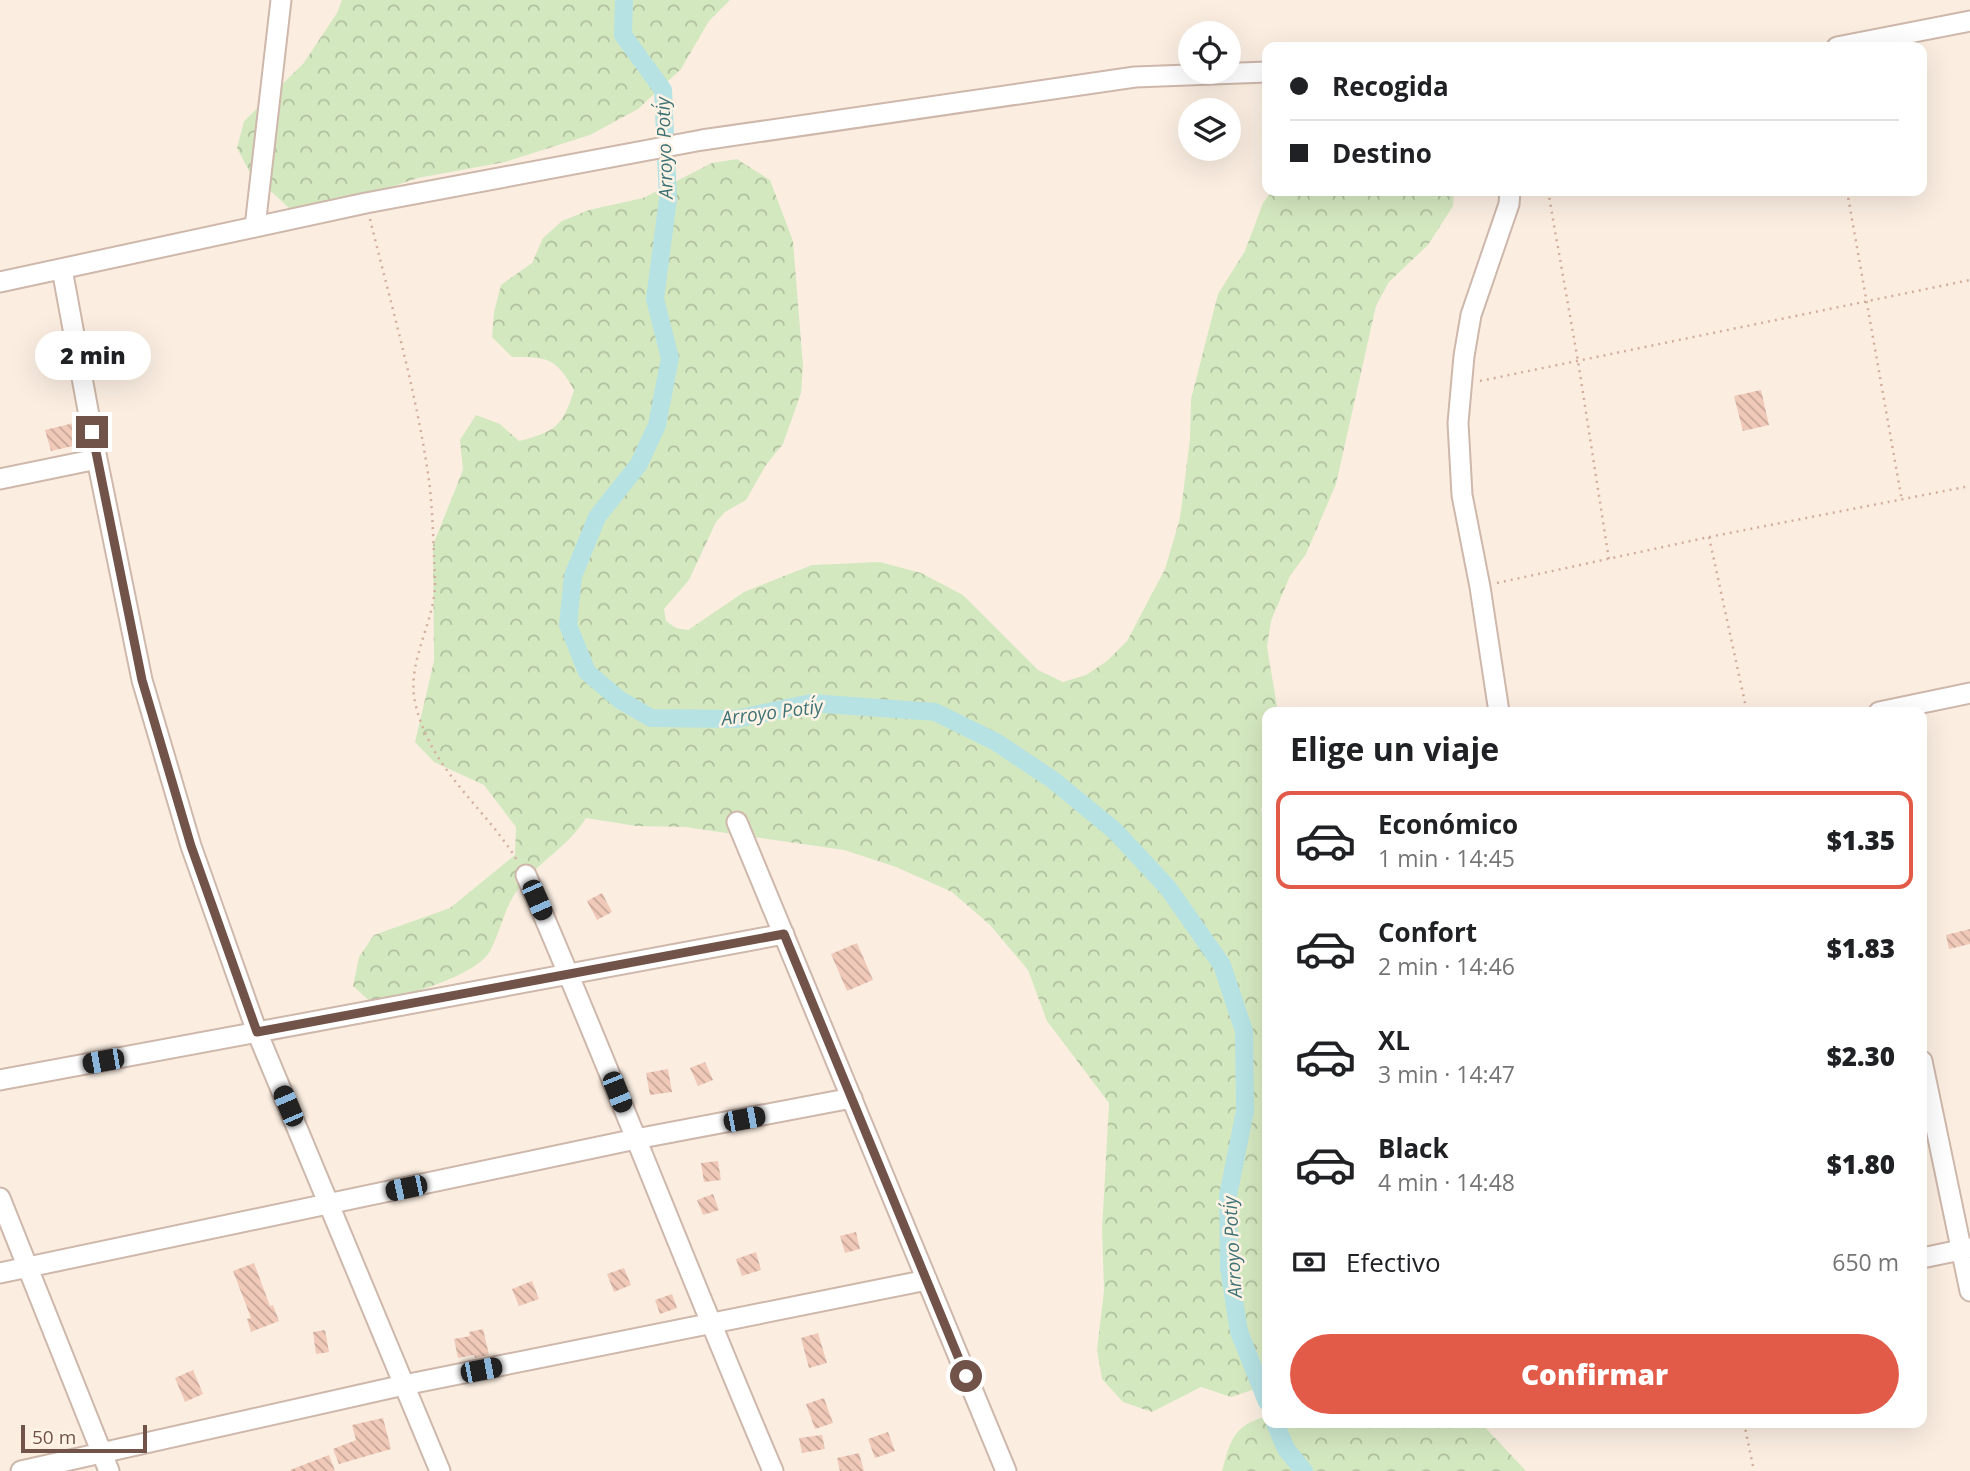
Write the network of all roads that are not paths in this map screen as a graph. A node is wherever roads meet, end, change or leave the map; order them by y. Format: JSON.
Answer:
{"nodes":[{"id":1,"x":281,"y":0,"type":"edge"},
{"id":2,"x":1970,"y":21,"type":"edge"},
{"id":3,"x":1863,"y":42,"type":"edge"},
{"id":4,"x":1262,"y":72,"type":"edge"},
{"id":5,"x":1510,"y":196,"type":"edge"},
{"id":6,"x":255,"y":227,"type":"junction"},
{"id":7,"x":62,"y":269,"type":"junction"},
{"id":8,"x":0,"y":282,"type":"edge"},
{"id":9,"x":97,"y":459,"type":"junction"},
{"id":10,"x":0,"y":480,"type":"edge"},
{"id":11,"x":1970,"y":693,"type":"edge"},
{"id":12,"x":1498,"y":707,"type":"edge"},
{"id":13,"x":1903,"y":707,"type":"edge"},
{"id":14,"x":737,"y":822,"type":"dead end"},
{"id":15,"x":526,"y":875,"type":"road end"},
{"id":16,"x":784,"y":934,"type":"junction"},
{"id":17,"x":569,"y":974,"type":"junction"},
{"id":18,"x":257,"y":1032,"type":"junction"},
{"id":19,"x":0,"y":1080,"type":"edge"},
{"id":20,"x":1927,"y":1083,"type":"edge"},
{"id":21,"x":852,"y":1098,"type":"junction"},
{"id":22,"x":636,"y":1139,"type":"junction"},
{"id":23,"x":0,"y":1198,"type":"edge"},
{"id":24,"x":329,"y":1204,"type":"junction"},
{"id":25,"x":1965,"y":1249,"type":"edge"},
{"id":26,"x":1927,"y":1257,"type":"edge"},
{"id":27,"x":28,"y":1267,"type":"junction"},
{"id":28,"x":0,"y":1273,"type":"edge"},
{"id":29,"x":927,"y":1280,"type":"junction"},
{"id":30,"x":1970,"y":1291,"type":"edge"},
{"id":31,"x":710,"y":1325,"type":"junction"},
{"id":32,"x":404,"y":1385,"type":"junction"},
{"id":33,"x":105,"y":1462,"type":"edge"},
{"id":34,"x":21,"y":1471,"type":"edge"},
{"id":35,"x":440,"y":1471,"type":"edge"},
{"id":36,"x":773,"y":1471,"type":"edge"},
{"id":37,"x":1006,"y":1471,"type":"edge"}],
"edges":[{"from":1,"to":6,"type":"street"},
{"from":2,"to":3,"type":"street"},
{"from":4,"to":6,"type":"street"},
{"from":5,"to":12,"type":"street"},
{"from":6,"to":7,"type":"street"},
{"from":7,"to":8,"type":"street"},
{"from":7,"to":9,"type":"street"},
{"from":9,"to":10,"type":"street"},
{"from":9,"to":18,"type":"street"},
{"from":11,"to":13,"type":"street"},
{"from":14,"to":16,"type":"street"},
{"from":15,"to":17,"type":"street"},
{"from":16,"to":17,"type":"street"},
{"from":16,"to":21,"type":"street"},
{"from":17,"to":18,"type":"street"},
{"from":17,"to":22,"type":"street"},
{"from":18,"to":19,"type":"street"},
{"from":18,"to":24,"type":"street"},
{"from":20,"to":25,"type":"street"},
{"from":21,"to":22,"type":"street"},
{"from":21,"to":29,"type":"street"},
{"from":22,"to":24,"type":"street"},
{"from":22,"to":31,"type":"street"},
{"from":23,"to":27,"type":"street"},
{"from":24,"to":27,"type":"street"},
{"from":24,"to":32,"type":"street"},
{"from":25,"to":26,"type":"street"},
{"from":25,"to":30,"type":"street"},
{"from":27,"to":28,"type":"street"},
{"from":27,"to":33,"type":"street"},
{"from":29,"to":31,"type":"street"},
{"from":29,"to":37,"type":"street"},
{"from":31,"to":32,"type":"street"},
{"from":31,"to":36,"type":"street"},
{"from":32,"to":33,"type":"street"},
{"from":32,"to":35,"type":"street"},
{"from":33,"to":34,"type":"street"}]}
